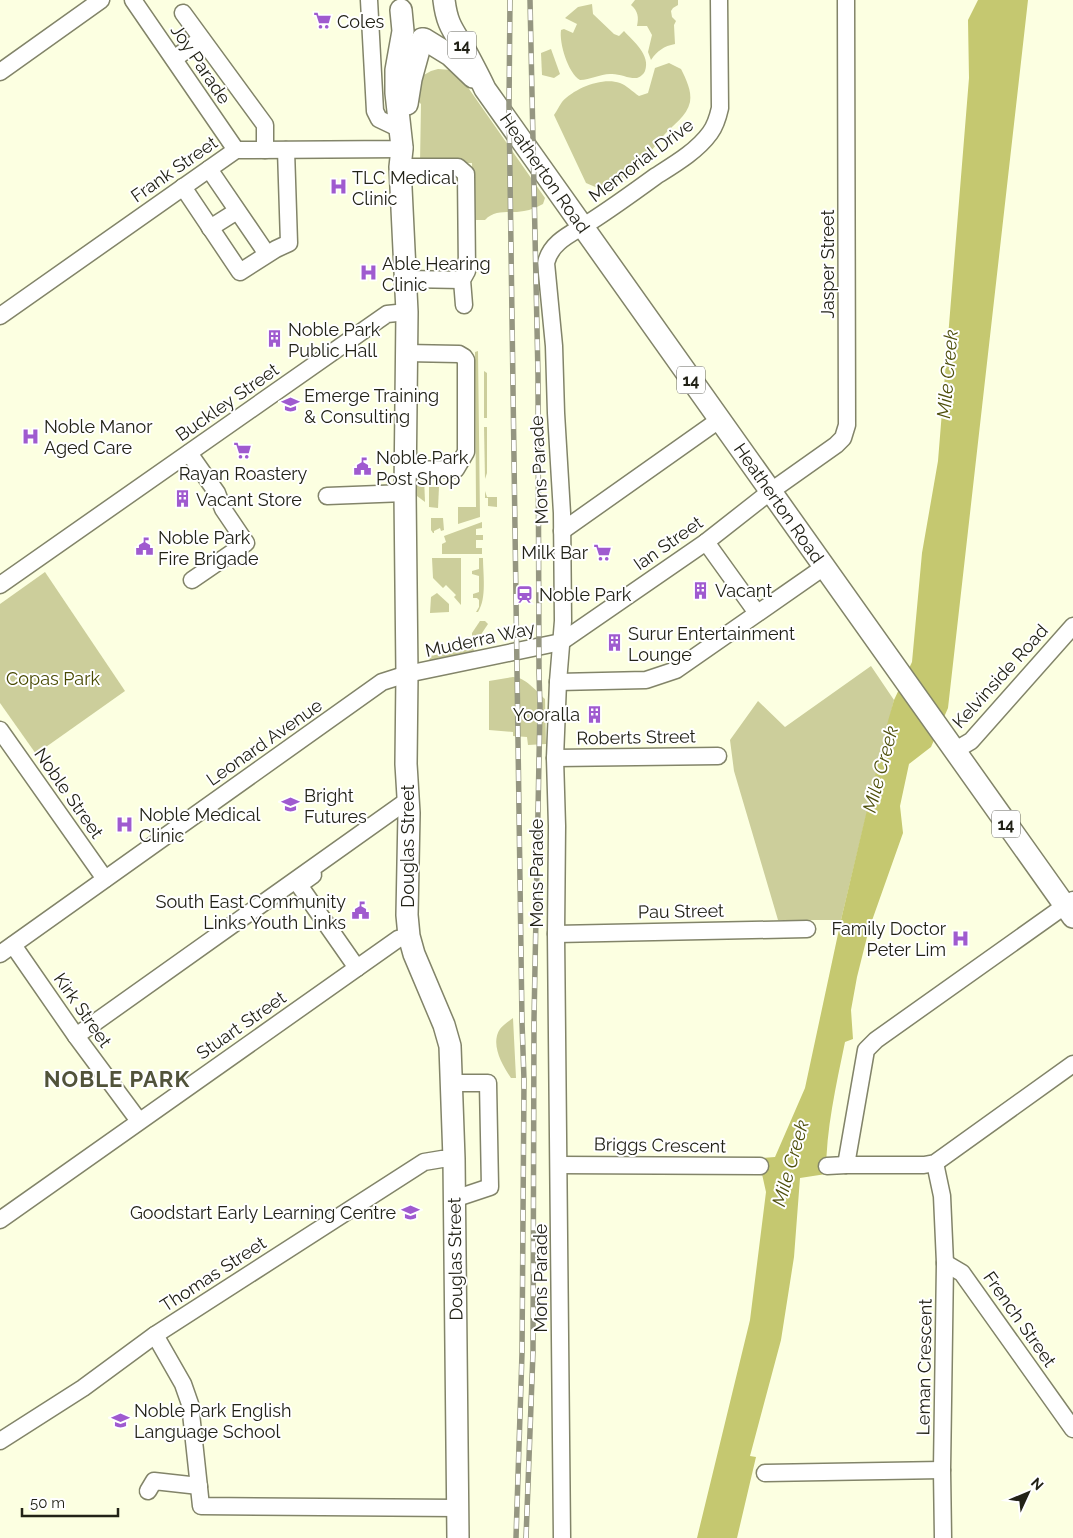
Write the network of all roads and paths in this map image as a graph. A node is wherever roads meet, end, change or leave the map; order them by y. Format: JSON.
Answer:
{"nodes":[{"id":1,"x":101,"y":0,"type":"edge"},
{"id":2,"x":133,"y":0,"type":"edge"},
{"id":3,"x":369,"y":0,"type":"edge"},
{"id":4,"x":444,"y":0,"type":"edge"},
{"id":5,"x":720,"y":0,"type":"edge"},
{"id":6,"x":846,"y":0,"type":"edge"},
{"id":7,"x":400,"y":3,"type":"edge"},
{"id":8,"x":182,"y":13,"type":"dead end"},
{"id":9,"x":202,"y":39,"type":"junction"},
{"id":10,"x":423,"y":39,"type":"junction"},
{"id":11,"x":174,"y":59,"type":"junction"},
{"id":12,"x":398,"y":62,"type":"junction"},
{"id":13,"x":372,"y":65,"type":"junction"},
{"id":14,"x":0,"y":72,"type":"edge"},
{"id":15,"x":468,"y":72,"type":"junction"},
{"id":16,"x":410,"y":79,"type":"junction"},
{"id":17,"x":485,"y":89,"type":"junction"},
{"id":18,"x":401,"y":148,"type":"junction"},
{"id":19,"x":236,"y":150,"type":"junction"},
{"id":20,"x":265,"y":150,"type":"junction"},
{"id":21,"x":286,"y":150,"type":"junction"},
{"id":22,"x":208,"y":169,"type":"junction"},
{"id":23,"x":183,"y":187,"type":"junction"},
{"id":24,"x":237,"y":211,"type":"junction"},
{"id":25,"x":583,"y":227,"type":"junction"},
{"id":26,"x":210,"y":228,"type":"junction"},
{"id":27,"x":267,"y":254,"type":"junction"},
{"id":28,"x":407,"y":279,"type":"junction"},
{"id":29,"x":462,"y":280,"type":"junction"},
{"id":30,"x":464,"y":305,"type":"dead end"},
{"id":31,"x":407,"y":312,"type":"junction"},
{"id":32,"x":0,"y":316,"type":"edge"},
{"id":33,"x":406,"y":353,"type":"junction"},
{"id":34,"x":719,"y":420,"type":"junction"},
{"id":35,"x":190,"y":453,"type":"junction"},
{"id":36,"x":406,"y":470,"type":"junction"},
{"id":37,"x":771,"y":492,"type":"junction"},
{"id":38,"x":405,"y":494,"type":"junction"},
{"id":39,"x":328,"y":496,"type":"dead end"},
{"id":40,"x":562,"y":531,"type":"junction"},
{"id":41,"x":706,"y":542,"type":"junction"},
{"id":42,"x":824,"y":566,"type":"junction"},
{"id":43,"x":192,"y":580,"type":"dead end"},
{"id":44,"x":0,"y":586,"type":"edge"},
{"id":45,"x":757,"y":613,"type":"junction"},
{"id":46,"x":1073,"y":626,"type":"edge"},
{"id":47,"x":561,"y":642,"type":"junction"},
{"id":48,"x":407,"y":674,"type":"junction"},
{"id":49,"x":558,"y":682,"type":"junction"},
{"id":50,"x":0,"y":730,"type":"edge"},
{"id":51,"x":954,"y":752,"type":"junction"},
{"id":52,"x":718,"y":756,"type":"dead end"},
{"id":53,"x":555,"y":758,"type":"junction"},
{"id":54,"x":408,"y":806,"type":"junction"},
{"id":55,"x":105,"y":879,"type":"junction"},
{"id":56,"x":1070,"y":908,"type":"edge"},
{"id":57,"x":807,"y":929,"type":"dead end"},
{"id":58,"x":556,"y":934,"type":"junction"},
{"id":59,"x":409,"y":936,"type":"junction"},
{"id":60,"x":6,"y":950,"type":"edge"},
{"id":61,"x":357,"y":968,"type":"junction"},
{"id":62,"x":76,"y":1036,"type":"junction"},
{"id":63,"x":1073,"y":1064,"type":"edge"},
{"id":64,"x":451,"y":1083,"type":"junction"},
{"id":65,"x":139,"y":1121,"type":"junction"},
{"id":66,"x":454,"y":1159,"type":"junction"},
{"id":67,"x":938,"y":1161,"type":"junction"},
{"id":68,"x":559,"y":1164,"type":"junction"},
{"id":69,"x":846,"y":1165,"type":"junction"},
{"id":70,"x":760,"y":1166,"type":"dead end"},
{"id":71,"x":828,"y":1166,"type":"dead end"},
{"id":72,"x":454,"y":1199,"type":"junction"},
{"id":73,"x":0,"y":1220,"type":"edge"},
{"id":74,"x":945,"y":1263,"type":"junction"},
{"id":75,"x":155,"y":1335,"type":"junction"},
{"id":76,"x":1073,"y":1428,"type":"edge"},
{"id":77,"x":0,"y":1441,"type":"edge"},
{"id":78,"x":942,"y":1470,"type":"junction"},
{"id":79,"x":765,"y":1473,"type":"dead end"},
{"id":80,"x":199,"y":1486,"type":"junction"},
{"id":81,"x":148,"y":1491,"type":"dead end"},
{"id":82,"x":458,"y":1508,"type":"junction"},
{"id":83,"x":458,"y":1538,"type":"edge"},
{"id":84,"x":562,"y":1538,"type":"edge"},
{"id":85,"x":943,"y":1538,"type":"edge"}],
"edges":[{"from":1,"to":14,"type":"street"},
{"from":2,"to":11,"type":"street","name":"Joy Parade"},
{"from":3,"to":13,"type":"street"},
{"from":4,"to":10,"type":"main road","number":"14"},
{"from":4,"to":17,"type":"main road","name":"Heatherton Road","number":"14"},
{"from":5,"to":25,"type":"street","name":"Memorial Drive"},
{"from":6,"to":37,"type":"street","name":"Jasper Street"},
{"from":7,"to":10,"type":"main road","number":"14"},
{"from":7,"to":12,"type":"main road","name":"Douglas Street"},
{"from":8,"to":9,"type":"street"},
{"from":9,"to":11,"type":"street"},
{"from":9,"to":20,"type":"street"},
{"from":10,"to":15,"type":"main road","name":"Heatherton Road","number":"14"},
{"from":10,"to":16,"type":"main road","name":"Douglas Street"},
{"from":11,"to":19,"type":"street","name":"Joy Parade"},
{"from":12,"to":13,"type":"street"},
{"from":12,"to":18,"type":"main road","name":"Douglas Street"},
{"from":13,"to":18,"type":"street"},
{"from":15,"to":16,"type":"main road"},
{"from":15,"to":17,"type":"main road","name":"Heatherton Road","number":"14"},
{"from":16,"to":18,"type":"main road","name":"Douglas Street"},
{"from":17,"to":25,"type":"main road","name":"Heatherton Road","number":"14"},
{"from":18,"to":21,"type":"street","name":"Frank Street"},
{"from":18,"to":28,"type":"main road","name":"Douglas Street"},
{"from":18,"to":29,"type":"street","name":"Frank Street"},
{"from":19,"to":20,"type":"street","name":"Frank Street"},
{"from":19,"to":22,"type":"street","name":"Frank Street"},
{"from":20,"to":21,"type":"street","name":"Frank Street"},
{"from":21,"to":27,"type":"street"},
{"from":22,"to":23,"type":"street","name":"Frank Street"},
{"from":22,"to":24,"type":"street"},
{"from":23,"to":26,"type":"street"},
{"from":23,"to":32,"type":"street","name":"Frank Street"},
{"from":24,"to":26,"type":"street"},
{"from":24,"to":27,"type":"street"},
{"from":25,"to":34,"type":"main road","name":"Heatherton Road","number":"14"},
{"from":25,"to":40,"type":"street","name":"Mons Parade"},
{"from":26,"to":27,"type":"street"},
{"from":28,"to":29,"type":"street"},
{"from":28,"to":31,"type":"main road","name":"Douglas Street"},
{"from":29,"to":30,"type":"street","name":"Frank Street"},
{"from":31,"to":33,"type":"main road","name":"Douglas Street"},
{"from":31,"to":35,"type":"street","name":"Buckley Street"},
{"from":33,"to":36,"type":"main road","name":"Douglas Street"},
{"from":33,"to":36,"type":"street"},
{"from":34,"to":37,"type":"main road","name":"Heatherton Road","number":"14"},
{"from":34,"to":40,"type":"street"},
{"from":35,"to":43,"type":"street"},
{"from":35,"to":44,"type":"street","name":"Buckley Street"},
{"from":36,"to":38,"type":"main road","name":"Douglas Street"},
{"from":37,"to":41,"type":"street","name":"Ian Street"},
{"from":37,"to":42,"type":"main road","name":"Heatherton Road","number":"14"},
{"from":38,"to":39,"type":"street"},
{"from":38,"to":48,"type":"main road","name":"Douglas Street"},
{"from":40,"to":47,"type":"street","name":"Mons Parade"},
{"from":41,"to":45,"type":"street"},
{"from":41,"to":47,"type":"street","name":"Ian Street"},
{"from":42,"to":45,"type":"street"},
{"from":42,"to":51,"type":"main road","name":"Heatherton Road","number":"14"},
{"from":45,"to":49,"type":"street"},
{"from":46,"to":51,"type":"street","name":"Kelvinside Road"},
{"from":47,"to":48,"type":"street","name":"Muderra Way"},
{"from":47,"to":49,"type":"street","name":"Mons Parade"},
{"from":48,"to":54,"type":"main road","name":"Douglas Street"},
{"from":48,"to":55,"type":"street","name":"Leonard Avenue"},
{"from":49,"to":53,"type":"street","name":"Mons Parade"},
{"from":50,"to":55,"type":"street","name":"Noble Street"},
{"from":51,"to":56,"type":"main road","name":"Heatherton Road","number":"14"},
{"from":52,"to":53,"type":"street","name":"Roberts Street"},
{"from":53,"to":58,"type":"street","name":"Mons Parade"},
{"from":54,"to":59,"type":"main road","name":"Douglas Street"},
{"from":54,"to":61,"type":"street"},
{"from":54,"to":62,"type":"street"},
{"from":55,"to":60,"type":"street","name":"Leonard Avenue"},
{"from":56,"to":69,"type":"street"},
{"from":57,"to":58,"type":"street","name":"Pau Street"},
{"from":58,"to":68,"type":"street","name":"Mons Parade"},
{"from":59,"to":61,"type":"street","name":"Stuart Street"},
{"from":59,"to":64,"type":"main road","name":"Douglas Street"},
{"from":60,"to":62,"type":"street","name":"Kirk Street"},
{"from":61,"to":65,"type":"street","name":"Stuart Street"},
{"from":62,"to":65,"type":"street","name":"Kirk Street"},
{"from":63,"to":67,"type":"street"},
{"from":64,"to":66,"type":"main road","name":"Douglas Street"},
{"from":64,"to":72,"type":"street"},
{"from":65,"to":73,"type":"street","name":"Stuart Street"},
{"from":66,"to":72,"type":"main road","name":"Douglas Street"},
{"from":66,"to":75,"type":"street","name":"Thomas Street"},
{"from":67,"to":69,"type":"street"},
{"from":67,"to":74,"type":"street","name":"Leman Crescent"},
{"from":68,"to":70,"type":"street","name":"Briggs Crescent"},
{"from":68,"to":84,"type":"street","name":"Mons Parade"},
{"from":69,"to":71,"type":"street"},
{"from":72,"to":82,"type":"main road","name":"Douglas Street"},
{"from":74,"to":76,"type":"street","name":"French Street"},
{"from":74,"to":78,"type":"street","name":"Leman Crescent"},
{"from":75,"to":77,"type":"street","name":"Thomas Street"},
{"from":75,"to":80,"type":"street"},
{"from":78,"to":79,"type":"street"},
{"from":78,"to":85,"type":"street","name":"Leman Crescent"},
{"from":80,"to":81,"type":"street"},
{"from":80,"to":82,"type":"street"},
{"from":82,"to":83,"type":"main road","name":"Douglas Street"}]}
